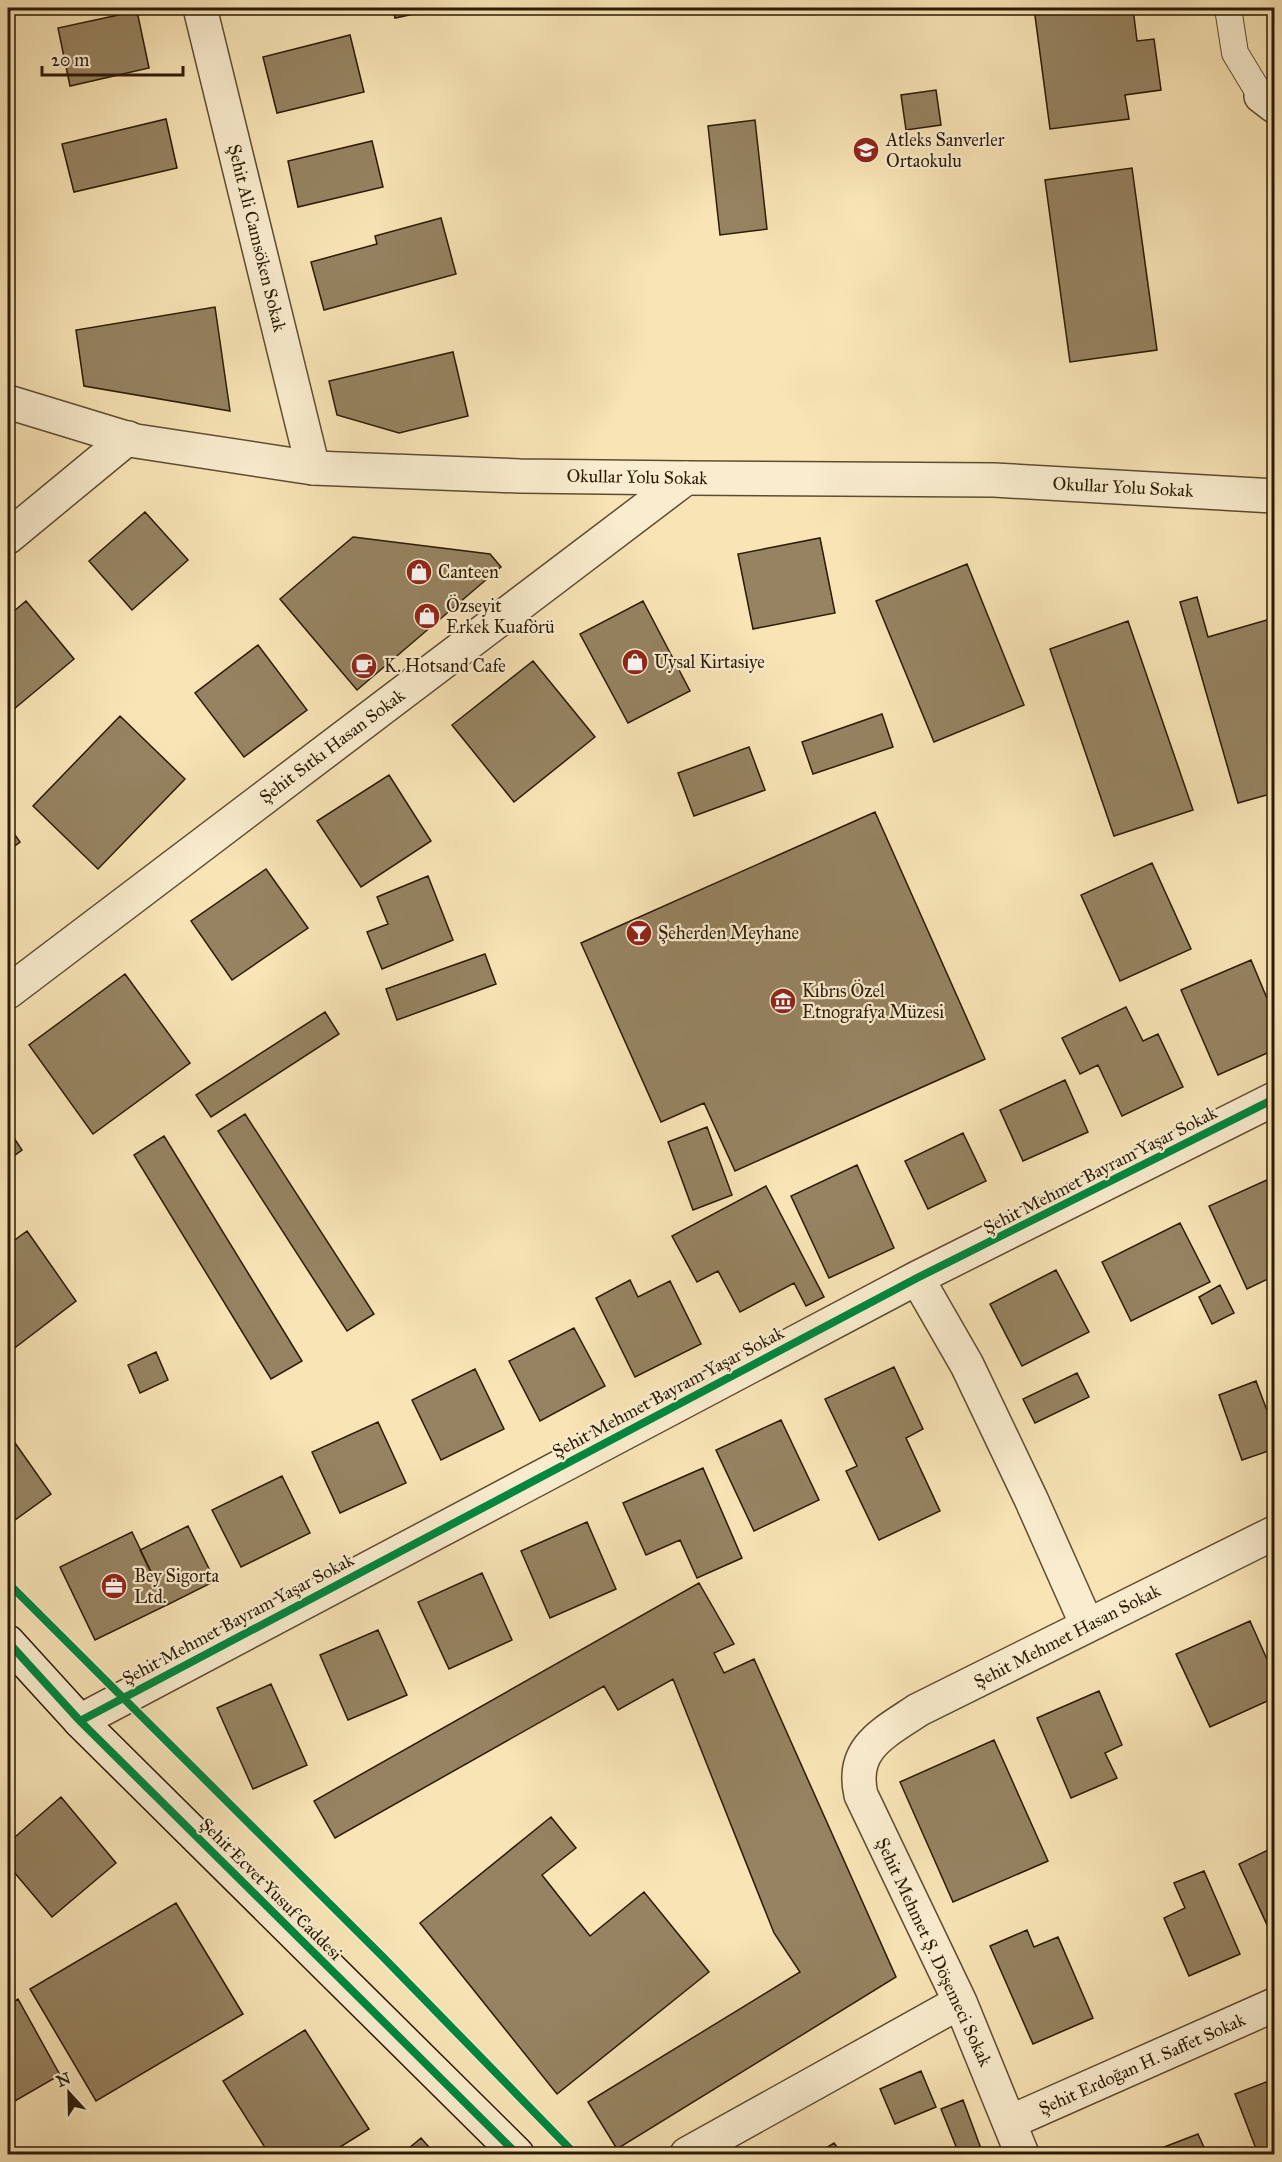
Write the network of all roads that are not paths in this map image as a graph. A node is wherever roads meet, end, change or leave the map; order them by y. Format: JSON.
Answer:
{"nodes":[{"id":1,"x":200,"y":8,"type":"edge"},
{"id":2,"x":1228,"y":8,"type":"edge"},
{"id":3,"x":1268,"y":101,"type":"edge"},
{"id":4,"x":8,"y":402,"type":"edge"},
{"id":5,"x":128,"y":438,"type":"junction"},
{"id":6,"x":313,"y":468,"type":"junction"},
{"id":7,"x":686,"y":478,"type":"junction"},
{"id":8,"x":1275,"y":496,"type":"edge"},
{"id":9,"x":8,"y":537,"type":"edge"},
{"id":10,"x":8,"y":992,"type":"edge"},
{"id":11,"x":1275,"y":1099,"type":"edge"},
{"id":12,"x":917,"y":1278,"type":"junction"},
{"id":13,"x":1275,"y":1533,"type":"edge"},
{"id":14,"x":1087,"y":1625,"type":"junction"},
{"id":15,"x":8,"y":1642,"type":"edge"},
{"id":16,"x":80,"y":1721,"type":"junction"},
{"id":17,"x":866,"y":1750,"type":"joint"},
{"id":18,"x":960,"y":2001,"type":"junction"},
{"id":19,"x":1275,"y":2005,"type":"edge"},
{"id":20,"x":1010,"y":2122,"type":"junction"},
{"id":21,"x":517,"y":2154,"type":"edge"},
{"id":22,"x":687,"y":2154,"type":"edge"},
{"id":23,"x":1022,"y":2154,"type":"edge"}],
"edges":[{"from":1,"to":6,"type":"street","name":"Şehit Ali Camsöken Sokak"},
{"from":2,"to":3,"type":"lane"},
{"from":4,"to":5,"type":"street","name":"Okullar Yolu Sokak"},
{"from":5,"to":6,"type":"street","name":"Okullar Yolu Sokak"},
{"from":5,"to":9,"type":"street"},
{"from":6,"to":7,"type":"street","name":"Okullar Yolu Sokak"},
{"from":7,"to":8,"type":"street","name":"Okullar Yolu Sokak"},
{"from":7,"to":10,"type":"street","name":"Şehit Sıtkı Hasan Sokak"},
{"from":11,"to":12,"type":"street","name":"Şehit Mehmet Bayram Yaşar Sokak"},
{"from":12,"to":14,"type":"street"},
{"from":12,"to":16,"type":"street","name":"Şehit Mehmet Bayram Yaşar Sokak"},
{"from":13,"to":14,"type":"street","name":"Şehit Mehmet Hasan Sokak"},
{"from":14,"to":17,"type":"street","name":"Şehit Mehmet Hasan Sokak"},
{"from":15,"to":16,"type":"street","name":"Şehit Ecvet Yusuf Caddesi"},
{"from":16,"to":21,"type":"street","name":"Şehit Ecvet Yusuf Caddesi"},
{"from":17,"to":18,"type":"street","name":"Şehit Mehmet Ş. Döşemeci Sokak"},
{"from":18,"to":20,"type":"street","name":"Şehit Mehmet Ş. Döşemeci Sokak"},
{"from":18,"to":22,"type":"street"},
{"from":19,"to":20,"type":"street","name":"Şehit Erdoğan H. Saffet Sokak"},
{"from":20,"to":23,"type":"street","name":"Şehit Mehmet Ş. Döşemeci Sokak"}]}
